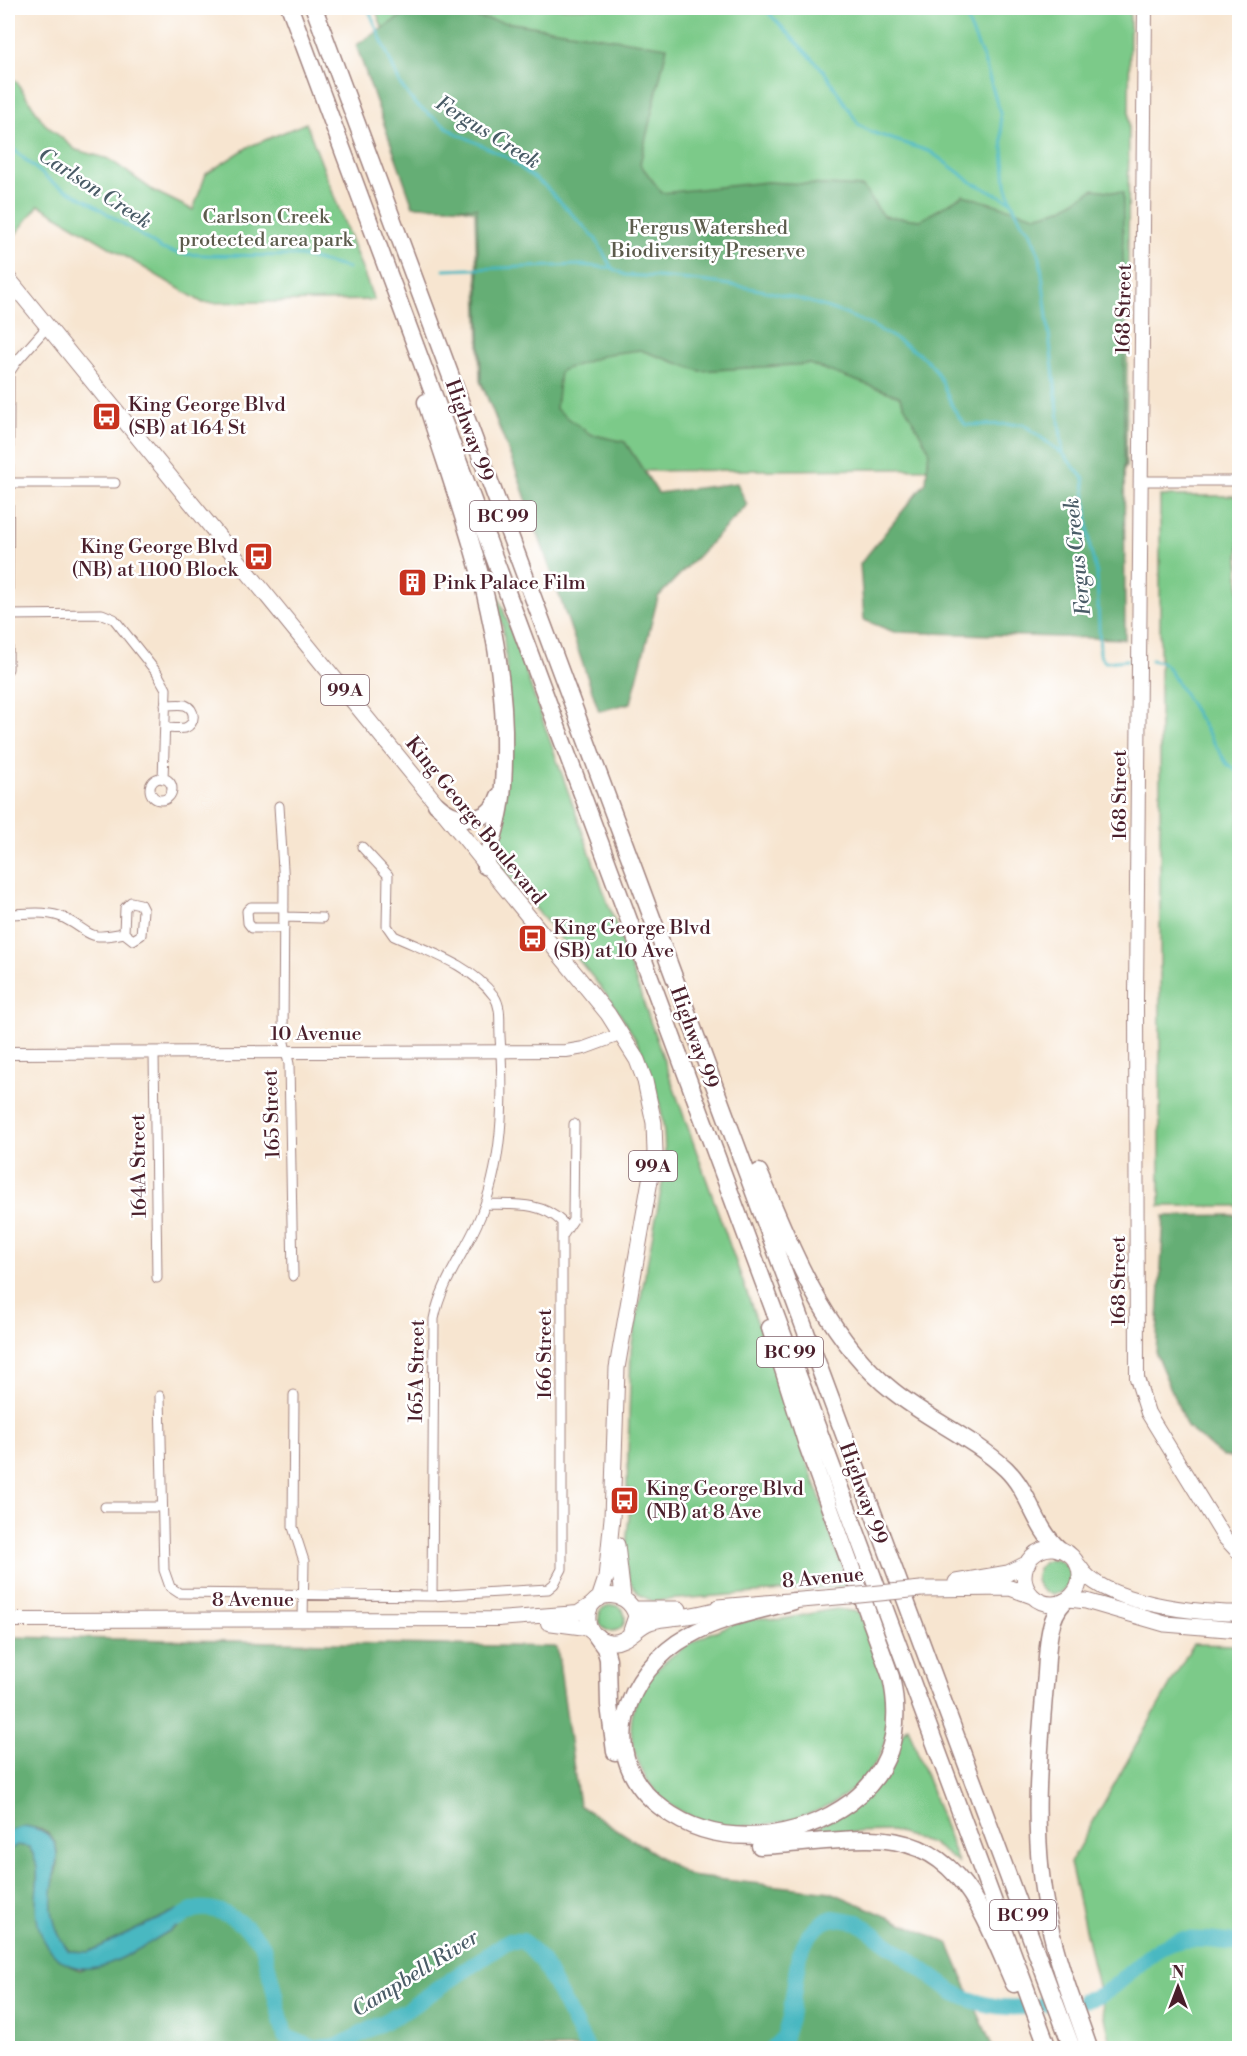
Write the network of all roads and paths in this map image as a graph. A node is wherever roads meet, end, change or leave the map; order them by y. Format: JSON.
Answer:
{"nodes":[{"id":1,"x":290,"y":8,"type":"edge"},
{"id":2,"x":315,"y":8,"type":"edge"},
{"id":3,"x":1145,"y":8,"type":"edge"},
{"id":4,"x":381,"y":251,"type":"junction"},
{"id":5,"x":8,"y":278,"type":"edge"},
{"id":6,"x":47,"y":327,"type":"junction"},
{"id":7,"x":1140,"y":481,"type":"junction"},
{"id":8,"x":1239,"y":481,"type":"edge"},
{"id":9,"x":8,"y":483,"type":"edge"},
{"id":10,"x":115,"y":483,"type":"dead end"},
{"id":11,"x":8,"y":615,"type":"edge"},
{"id":12,"x":8,"y":669,"type":"edge"},
{"id":13,"x":165,"y":705,"type":"junction"},
{"id":14,"x":165,"y":728,"type":"junction"},
{"id":15,"x":504,"y":772,"type":"junction"},
{"id":16,"x":163,"y":779,"type":"dead end"},
{"id":17,"x":436,"y":804,"type":"junction"},
{"id":18,"x":279,"y":806,"type":"dead end"},
{"id":19,"x":362,"y":847,"type":"dead end"},
{"id":20,"x":485,"y":866,"type":"junction"},
{"id":21,"x":284,"y":913,"type":"junction"},
{"id":22,"x":8,"y":914,"type":"edge"},
{"id":23,"x":322,"y":918,"type":"dead end"},
{"id":24,"x":284,"y":928,"type":"junction"},
{"id":25,"x":124,"y":933,"type":"dead end"},
{"id":26,"x":677,"y":982,"type":"junction"},
{"id":27,"x":622,"y":1034,"type":"junction"},
{"id":28,"x":502,"y":1051,"type":"junction"},
{"id":29,"x":286,"y":1052,"type":"junction"},
{"id":30,"x":8,"y":1053,"type":"edge"},
{"id":31,"x":154,"y":1053,"type":"junction"},
{"id":32,"x":681,"y":1059,"type":"junction"},
{"id":33,"x":574,"y":1124,"type":"dead end"},
{"id":34,"x":485,"y":1204,"type":"junction"},
{"id":35,"x":563,"y":1235,"type":"junction"},
{"id":36,"x":293,"y":1276,"type":"dead end"},
{"id":37,"x":158,"y":1278,"type":"dead end"},
{"id":38,"x":294,"y":1395,"type":"dead end"},
{"id":39,"x":160,"y":1396,"type":"dead end"},
{"id":40,"x":105,"y":1507,"type":"dead end"},
{"id":41,"x":161,"y":1508,"type":"junction"},
{"id":42,"x":612,"y":1518,"type":"junction"},
{"id":43,"x":1059,"y":1549,"type":"junction"},
{"id":44,"x":1239,"y":1554,"type":"edge"},
{"id":45,"x":1028,"y":1563,"type":"junction"},
{"id":46,"x":1079,"y":1566,"type":"junction"},
{"id":47,"x":921,"y":1589,"type":"junction"},
{"id":48,"x":303,"y":1593,"type":"junction"},
{"id":49,"x":432,"y":1596,"type":"junction"},
{"id":50,"x":1032,"y":1596,"type":"junction"},
{"id":51,"x":623,"y":1597,"type":"junction"},
{"id":52,"x":597,"y":1600,"type":"junction"},
{"id":53,"x":1067,"y":1600,"type":"junction"},
{"id":54,"x":794,"y":1601,"type":"junction"},
{"id":55,"x":728,"y":1607,"type":"junction"},
{"id":56,"x":634,"y":1609,"type":"junction"},
{"id":57,"x":1239,"y":1613,"type":"edge"},
{"id":58,"x":498,"y":1619,"type":"junction"},
{"id":59,"x":8,"y":1620,"type":"edge"},
{"id":60,"x":303,"y":1620,"type":"junction"},
{"id":61,"x":1239,"y":1630,"type":"edge"},
{"id":62,"x":630,"y":1634,"type":"junction"},
{"id":63,"x":595,"y":1635,"type":"junction"},
{"id":64,"x":1040,"y":2049,"type":"edge"},
{"id":65,"x":1048,"y":2049,"type":"edge"},
{"id":66,"x":1072,"y":2049,"type":"edge"},
{"id":67,"x":1089,"y":2049,"type":"edge"}],
"edges":[{"from":1,"to":4,"type":"highway","name":"Highway 99","number":"BC 99"},
{"from":2,"to":26,"type":"highway","name":"Highway 99","number":"BC 99"},
{"from":3,"to":7,"type":"main road","name":"168 Street"},
{"from":4,"to":15,"type":"highway"},
{"from":4,"to":32,"type":"highway","name":"Highway 99","number":"BC 99"},
{"from":5,"to":6,"type":"main road","name":"King George Boulevard"},
{"from":6,"to":9,"type":"street"},
{"from":6,"to":17,"type":"main road","name":"King George Boulevard","number":"99A"},
{"from":7,"to":8,"type":"street"},
{"from":7,"to":44,"type":"main road","name":"168 Street"},
{"from":9,"to":10,"type":"street"},
{"from":9,"to":11,"type":"street"},
{"from":11,"to":12,"type":"street"},
{"from":11,"to":13,"type":"street"},
{"from":13,"to":14,"type":"street"},
{"from":13,"to":14,"type":"street"},
{"from":14,"to":16,"type":"street"},
{"from":15,"to":17,"type":"highway"},
{"from":15,"to":20,"type":"highway"},
{"from":17,"to":20,"type":"main road","name":"King George Boulevard","number":"99A"},
{"from":18,"to":21,"type":"street","name":"165 Street"},
{"from":19,"to":28,"type":"street","name":"165A Street"},
{"from":20,"to":27,"type":"main road","name":"King George Boulevard","number":"99A"},
{"from":21,"to":23,"type":"street"},
{"from":21,"to":24,"type":"street","name":"165 Street"},
{"from":21,"to":24,"type":"street"},
{"from":22,"to":25,"type":"street"},
{"from":24,"to":29,"type":"street","name":"165 Street"},
{"from":26,"to":43,"type":"highway"},
{"from":26,"to":66,"type":"highway","name":"Highway 99","number":"BC 99"},
{"from":27,"to":28,"type":"street","name":"10 Avenue"},
{"from":27,"to":42,"type":"main road","name":"King George Boulevard","number":"99A"},
{"from":28,"to":29,"type":"street","name":"10 Avenue"},
{"from":28,"to":34,"type":"street","name":"165A Street"},
{"from":29,"to":31,"type":"street","name":"10 Avenue"},
{"from":29,"to":36,"type":"street","name":"165 Street"},
{"from":30,"to":31,"type":"street","name":"10 Avenue"},
{"from":31,"to":37,"type":"street","name":"164A Street"},
{"from":32,"to":54,"type":"highway"},
{"from":32,"to":65,"type":"highway","name":"Highway 99","number":"BC 99"},
{"from":33,"to":35,"type":"street","name":"166 Street"},
{"from":34,"to":35,"type":"street"},
{"from":34,"to":49,"type":"street","name":"165A Street"},
{"from":35,"to":49,"type":"street","name":"166 Street"},
{"from":38,"to":48,"type":"street"},
{"from":39,"to":41,"type":"street"},
{"from":40,"to":41,"type":"street"},
{"from":41,"to":48,"type":"street"},
{"from":42,"to":51,"type":"main road","name":"King George Boulevard","number":"99A"},
{"from":42,"to":52,"type":"main road","name":"King George Boulevard","number":"99A"},
{"from":43,"to":45,"type":"main road"},
{"from":43,"to":46,"type":"main road"},
{"from":45,"to":47,"type":"main road","name":"8 Avenue"},
{"from":45,"to":50,"type":"main road"},
{"from":46,"to":53,"type":"main road"},
{"from":46,"to":57,"type":"main road"},
{"from":47,"to":50,"type":"main road","name":"8 Avenue"},
{"from":47,"to":54,"type":"main road","name":"8 Avenue","bridge":true},
{"from":48,"to":49,"type":"street"},
{"from":48,"to":60,"type":"street"},
{"from":50,"to":53,"type":"main road"},
{"from":51,"to":52,"type":"main road"},
{"from":51,"to":56,"type":"main road"},
{"from":52,"to":58,"type":"main road","name":"8 Avenue"},
{"from":52,"to":63,"type":"main road"},
{"from":53,"to":61,"type":"main road"},
{"from":53,"to":67,"type":"highway"},
{"from":54,"to":55,"type":"main road","name":"8 Avenue"},
{"from":55,"to":56,"type":"main road","name":"8 Avenue"},
{"from":55,"to":62,"type":"main road","name":"8 Avenue"},
{"from":56,"to":62,"type":"main road"},
{"from":58,"to":60,"type":"main road","name":"8 Avenue"},
{"from":58,"to":63,"type":"main road","name":"8 Avenue"},
{"from":59,"to":60,"type":"main road","name":"8 Avenue"},
{"from":62,"to":63,"type":"main road"},
{"from":63,"to":64,"type":"highway"}]}
